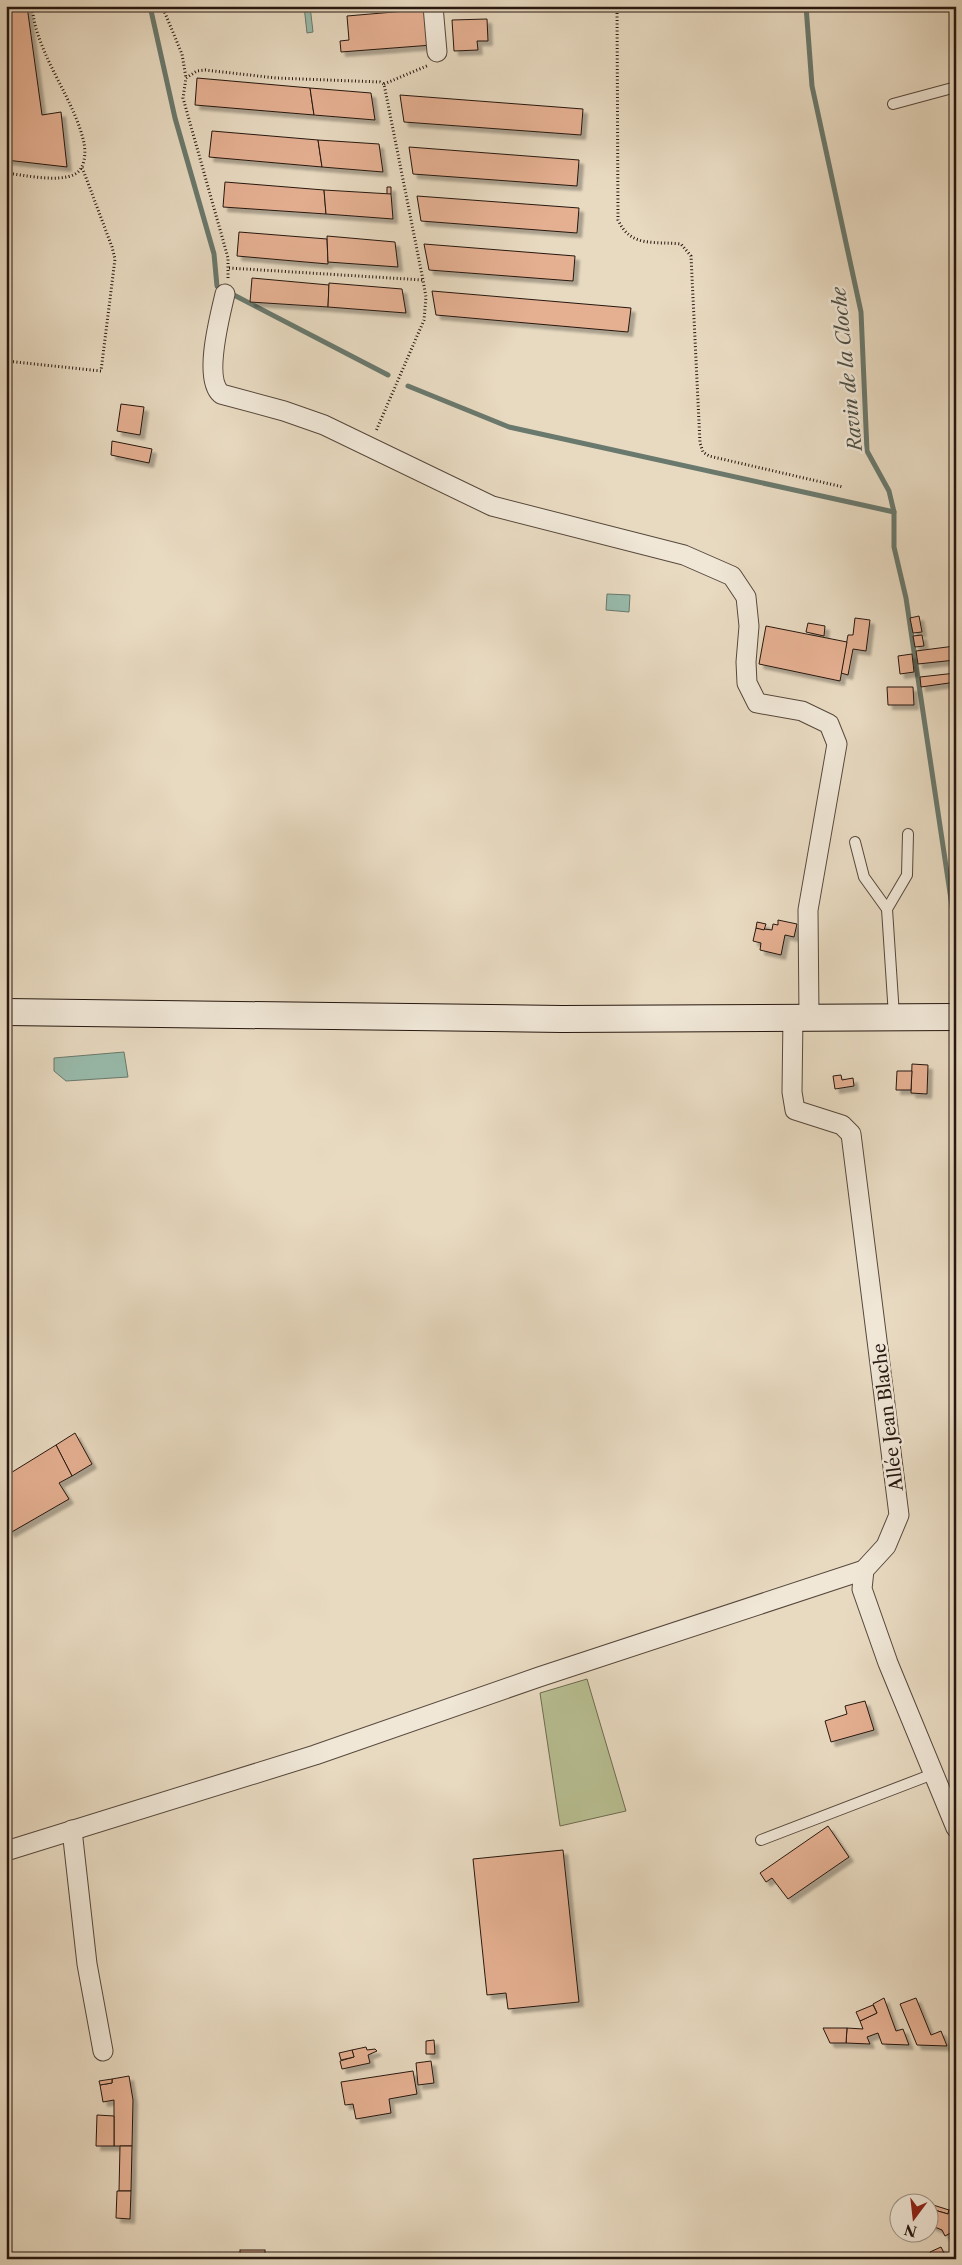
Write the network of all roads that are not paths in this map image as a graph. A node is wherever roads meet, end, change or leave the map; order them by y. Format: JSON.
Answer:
{"nodes":[{"id":1,"x":433,"y":6,"type":"edge"},
{"id":2,"x":437,"y":52,"type":"road end"},
{"id":3,"x":956,"y":87,"type":"edge"},
{"id":4,"x":893,"y":104,"type":"dead end"},
{"id":5,"x":225,"y":294,"type":"road end"},
{"id":6,"x":908,"y":834,"type":"dead end"},
{"id":7,"x":855,"y":842,"type":"dead end"},
{"id":8,"x":887,"y":909,"type":"junction"},
{"id":9,"x":6,"y":1012,"type":"edge"},
{"id":10,"x":801,"y":1016,"type":"junction"},
{"id":11,"x":894,"y":1016,"type":"junction"},
{"id":12,"x":956,"y":1016,"type":"edge"},
{"id":13,"x":864,"y":1570,"type":"junction"},
{"id":14,"x":933,"y":1774,"type":"junction"},
{"id":15,"x":956,"y":1828,"type":"edge"},
{"id":16,"x":72,"y":1830,"type":"junction"},
{"id":17,"x":761,"y":1840,"type":"dead end"},
{"id":18,"x":6,"y":1851,"type":"edge"},
{"id":19,"x":103,"y":2051,"type":"dead end"}],
"edges":[{"from":1,"to":2,"type":"street"},
{"from":3,"to":4,"type":"lane"},
{"from":5,"to":10,"type":"street"},
{"from":6,"to":8,"type":"lane"},
{"from":7,"to":8,"type":"lane"},
{"from":8,"to":11,"type":"lane"},
{"from":9,"to":10,"type":"main road"},
{"from":10,"to":11,"type":"main road"},
{"from":10,"to":13,"type":"street","name":"Allée Jean Blache"},
{"from":11,"to":12,"type":"main road"},
{"from":13,"to":14,"type":"street"},
{"from":13,"to":16,"type":"street"},
{"from":14,"to":15,"type":"street"},
{"from":14,"to":17,"type":"lane"},
{"from":16,"to":18,"type":"street"},
{"from":16,"to":19,"type":"street"}]}
